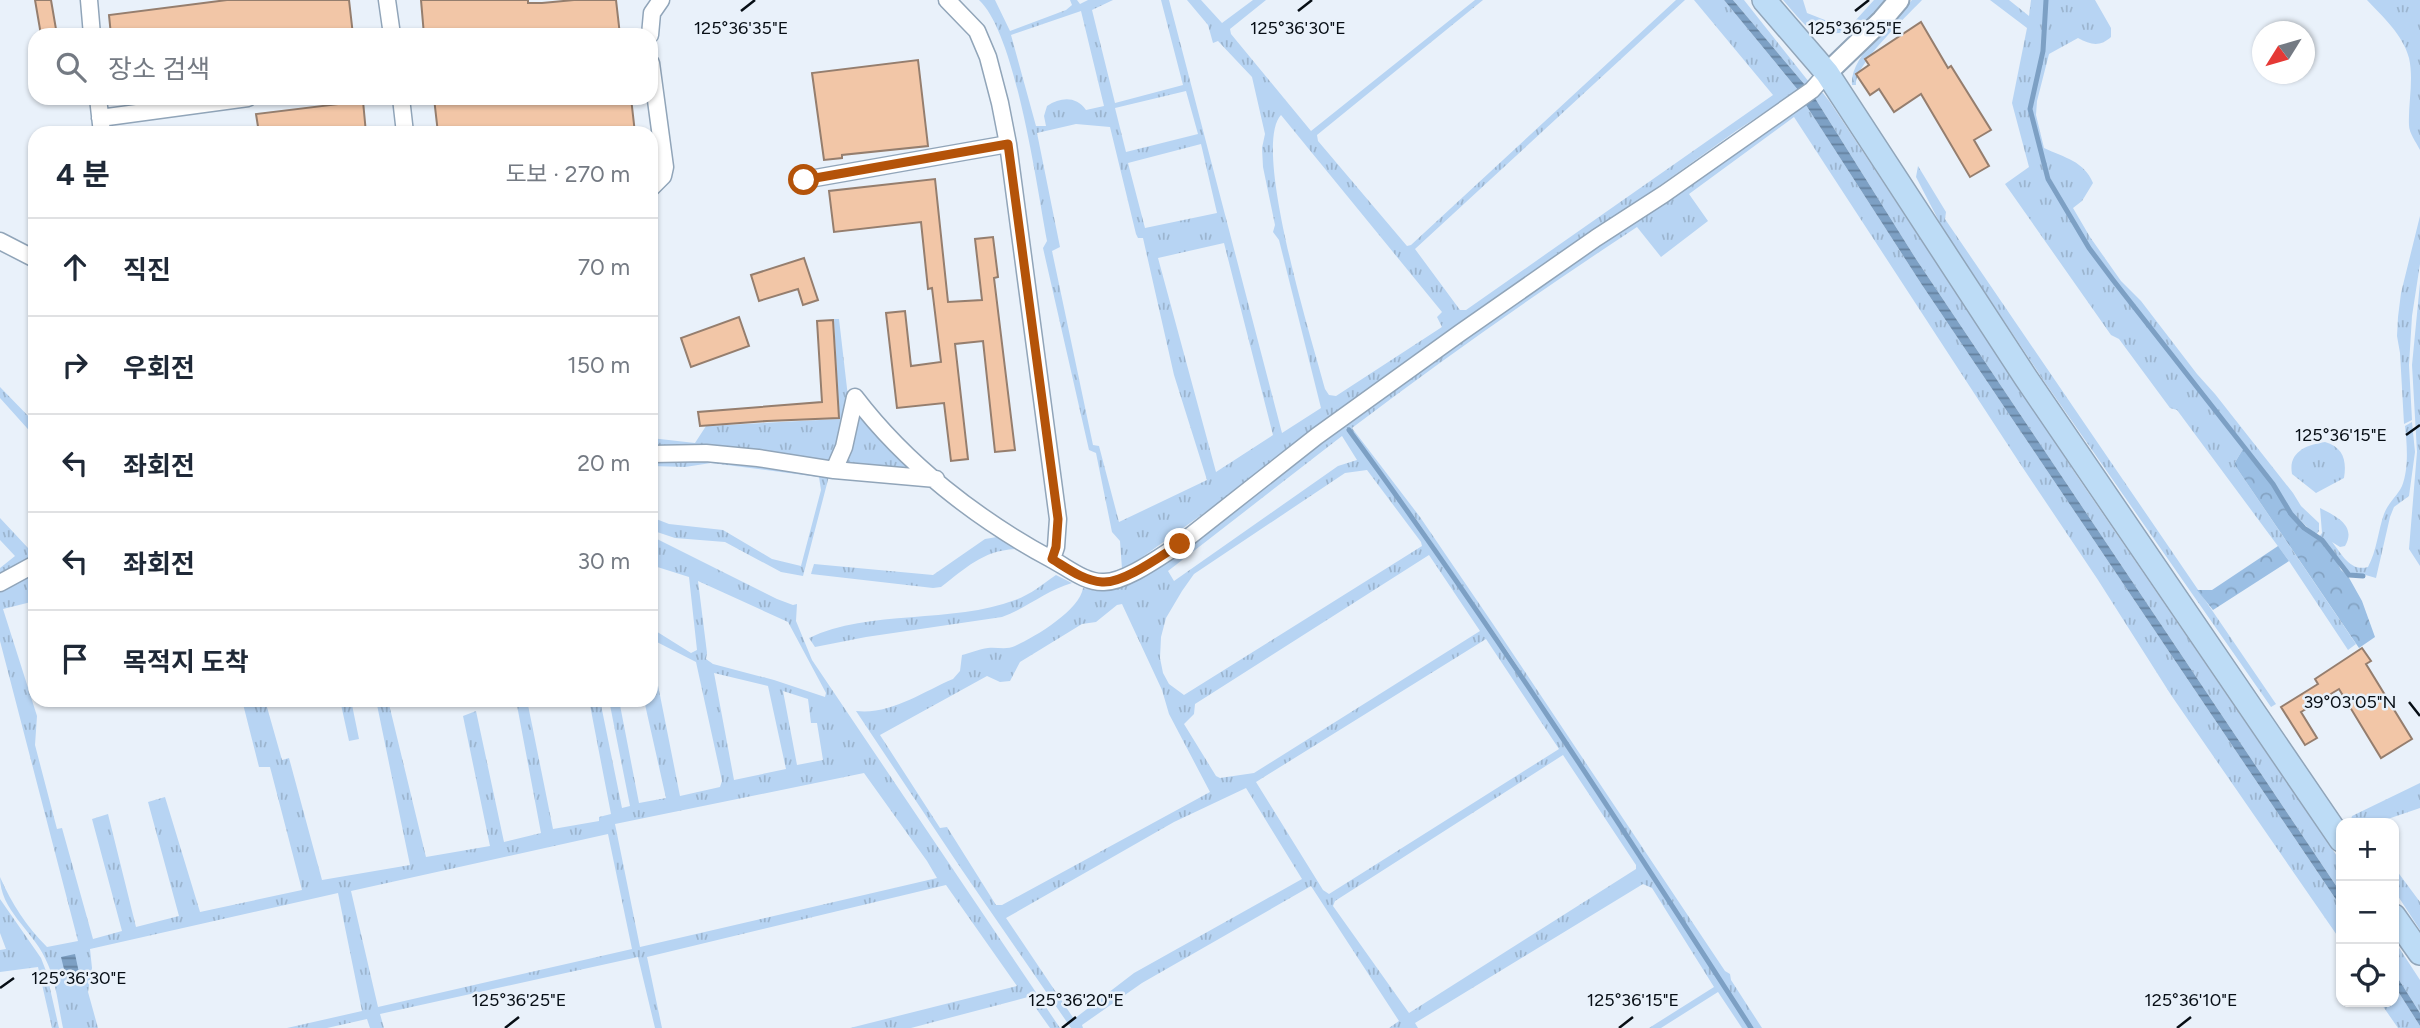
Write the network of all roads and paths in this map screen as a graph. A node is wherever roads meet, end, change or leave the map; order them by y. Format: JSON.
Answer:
{"nodes":[{"id":1,"x":92,"y":0,"type":"edge"},
{"id":2,"x":387,"y":0,"type":"edge"},
{"id":3,"x":661,"y":0,"type":"edge"},
{"id":4,"x":947,"y":0,"type":"edge"},
{"id":5,"x":1764,"y":0,"type":"edge"},
{"id":6,"x":1899,"y":0,"type":"edge"},
{"id":7,"x":92,"y":28,"type":"edge"},
{"id":8,"x":391,"y":28,"type":"edge"},
{"id":9,"x":651,"y":28,"type":"edge"},
{"id":10,"x":1827,"y":73,"type":"junction"},
{"id":11,"x":99,"y":105,"type":"edge"},
{"id":12,"x":211,"y":105,"type":"edge"},
{"id":13,"x":402,"y":105,"type":"edge"},
{"id":14,"x":654,"y":105,"type":"edge"},
{"id":15,"x":101,"y":126,"type":"edge"},
{"id":16,"x":404,"y":126,"type":"edge"},
{"id":17,"x":655,"y":126,"type":"edge"},
{"id":18,"x":1008,"y":144,"type":"junction"},
{"id":19,"x":804,"y":180,"type":"dead end"},
{"id":20,"x":0,"y":241,"type":"edge"},
{"id":21,"x":28,"y":255,"type":"edge"},
{"id":22,"x":658,"y":454,"type":"edge"},
{"id":23,"x":834,"y":470,"type":"junction"},
{"id":24,"x":936,"y":479,"type":"junction"},
{"id":25,"x":1052,"y":559,"type":"junction"},
{"id":26,"x":28,"y":568,"type":"edge"},
{"id":27,"x":0,"y":583,"type":"edge"},
{"id":28,"x":2336,"y":833,"type":"edge"},
{"id":29,"x":2399,"y":923,"type":"edge"},
{"id":30,"x":2420,"y":953,"type":"edge"}],
"edges":[{"from":1,"to":7,"type":"street"},
{"from":2,"to":8,"type":"street"},
{"from":3,"to":9,"type":"street"},
{"from":4,"to":18,"type":"street"},
{"from":5,"to":10,"type":"main road"},
{"from":6,"to":10,"type":"street"},
{"from":10,"to":25,"type":"street"},
{"from":10,"to":28,"type":"main road"},
{"from":11,"to":15,"type":"street"},
{"from":12,"to":15,"type":"street"},
{"from":13,"to":16,"type":"street"},
{"from":14,"to":17,"type":"street"},
{"from":18,"to":19,"type":"street"},
{"from":18,"to":25,"type":"street"},
{"from":20,"to":21,"type":"street"},
{"from":22,"to":23,"type":"street"},
{"from":23,"to":24,"type":"street"},
{"from":23,"to":24,"type":"street"},
{"from":24,"to":25,"type":"street"},
{"from":26,"to":27,"type":"street"},
{"from":29,"to":30,"type":"main road"}]}
